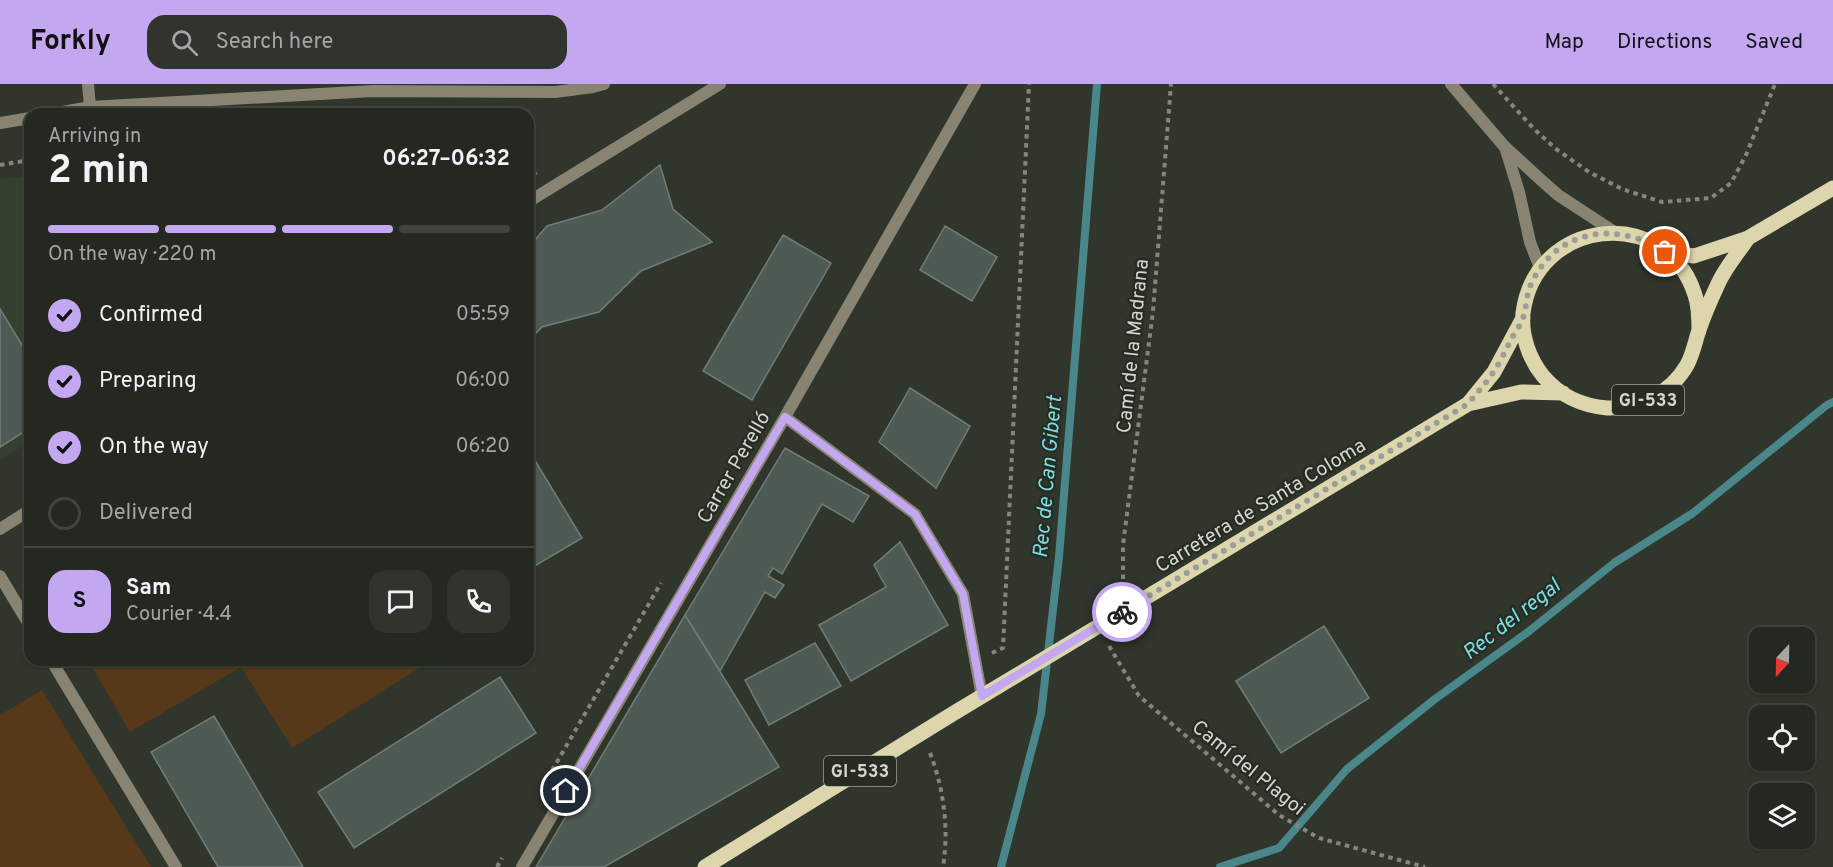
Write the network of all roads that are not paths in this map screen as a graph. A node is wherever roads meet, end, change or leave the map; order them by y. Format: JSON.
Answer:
{"nodes":[{"id":1,"x":88,"y":84,"type":"edge"},
{"id":2,"x":604,"y":84,"type":"edge"},
{"id":3,"x":720,"y":84,"type":"edge"},
{"id":4,"x":975,"y":84,"type":"edge"},
{"id":5,"x":1451,"y":84,"type":"edge"},
{"id":6,"x":373,"y":88,"type":"edge"},
{"id":7,"x":90,"y":107,"type":"junction"},
{"id":8,"x":84,"y":108,"type":"edge"},
{"id":9,"x":24,"y":119,"type":"edge"},
{"id":10,"x":0,"y":123,"type":"edge"},
{"id":11,"x":1504,"y":146,"type":"junction"},
{"id":12,"x":1833,"y":188,"type":"edge"},
{"id":13,"x":534,"y":198,"type":"edge"},
{"id":14,"x":1616,"y":233,"type":"junction"},
{"id":15,"x":1748,"y":238,"type":"junction"},
{"id":16,"x":1665,"y":252,"type":"junction"},
{"id":17,"x":1540,"y":268,"type":"junction"},
{"id":18,"x":1523,"y":318,"type":"junction"},
{"id":19,"x":1699,"y":331,"type":"junction"},
{"id":20,"x":1563,"y":393,"type":"junction"},
{"id":21,"x":1468,"y":404,"type":"junction"},
{"id":22,"x":785,"y":417,"type":"junction"},
{"id":23,"x":24,"y":514,"type":"edge"},
{"id":24,"x":0,"y":528,"type":"edge"},
{"id":25,"x":0,"y":576,"type":"edge"},
{"id":26,"x":24,"y":616,"type":"edge"},
{"id":27,"x":55,"y":666,"type":"edge"},
{"id":28,"x":982,"y":696,"type":"junction"},
{"id":29,"x":176,"y":867,"type":"edge"},
{"id":30,"x":522,"y":867,"type":"edge"},
{"id":31,"x":705,"y":867,"type":"edge"}],
"edges":[{"from":1,"to":7,"type":"street"},
{"from":2,"to":6,"type":"street"},
{"from":3,"to":13,"type":"street"},
{"from":4,"to":22,"type":"street","name":"Carrer Perelló"},
{"from":5,"to":11,"type":"street"},
{"from":6,"to":7,"type":"street"},
{"from":7,"to":8,"type":"street"},
{"from":9,"to":10,"type":"street"},
{"from":11,"to":14,"type":"street"},
{"from":11,"to":17,"type":"street"},
{"from":12,"to":15,"type":"main road","name":"Carretera de Santa Coloma","number":"GI-533"},
{"from":14,"to":16,"type":"main road","name":"Carretera de Santa Coloma","number":"GI-533"},
{"from":14,"to":17,"type":"main road","name":"Carretera de Santa Coloma","number":"GI-533"},
{"from":15,"to":16,"type":"main road","name":"Carretera de Santa Coloma","number":"GI-533"},
{"from":15,"to":19,"type":"main road","name":"Carretera de Santa Coloma","number":"GI-533"},
{"from":16,"to":19,"type":"main road","name":"Carretera de Santa Coloma","number":"GI-533"},
{"from":17,"to":18,"type":"main road","name":"Carretera de Santa Coloma","number":"GI-533"},
{"from":18,"to":20,"type":"main road","name":"Carretera de Santa Coloma","number":"GI-533"},
{"from":18,"to":21,"type":"main road","name":"Carretera de Santa Coloma","number":"GI-533"},
{"from":19,"to":20,"type":"main road","name":"Carretera de Santa Coloma","number":"GI-533"},
{"from":20,"to":21,"type":"main road","name":"Carretera de Santa Coloma","number":"GI-533"},
{"from":21,"to":28,"type":"main road","name":"Carretera de Santa Coloma","number":"GI-533"},
{"from":22,"to":28,"type":"street"},
{"from":22,"to":30,"type":"street","name":"Carrer Perelló"},
{"from":23,"to":24,"type":"street"},
{"from":25,"to":26,"type":"street"},
{"from":27,"to":29,"type":"street"},
{"from":28,"to":31,"type":"main road","name":"Carretera de Santa Coloma","number":"GI-533"}]}
